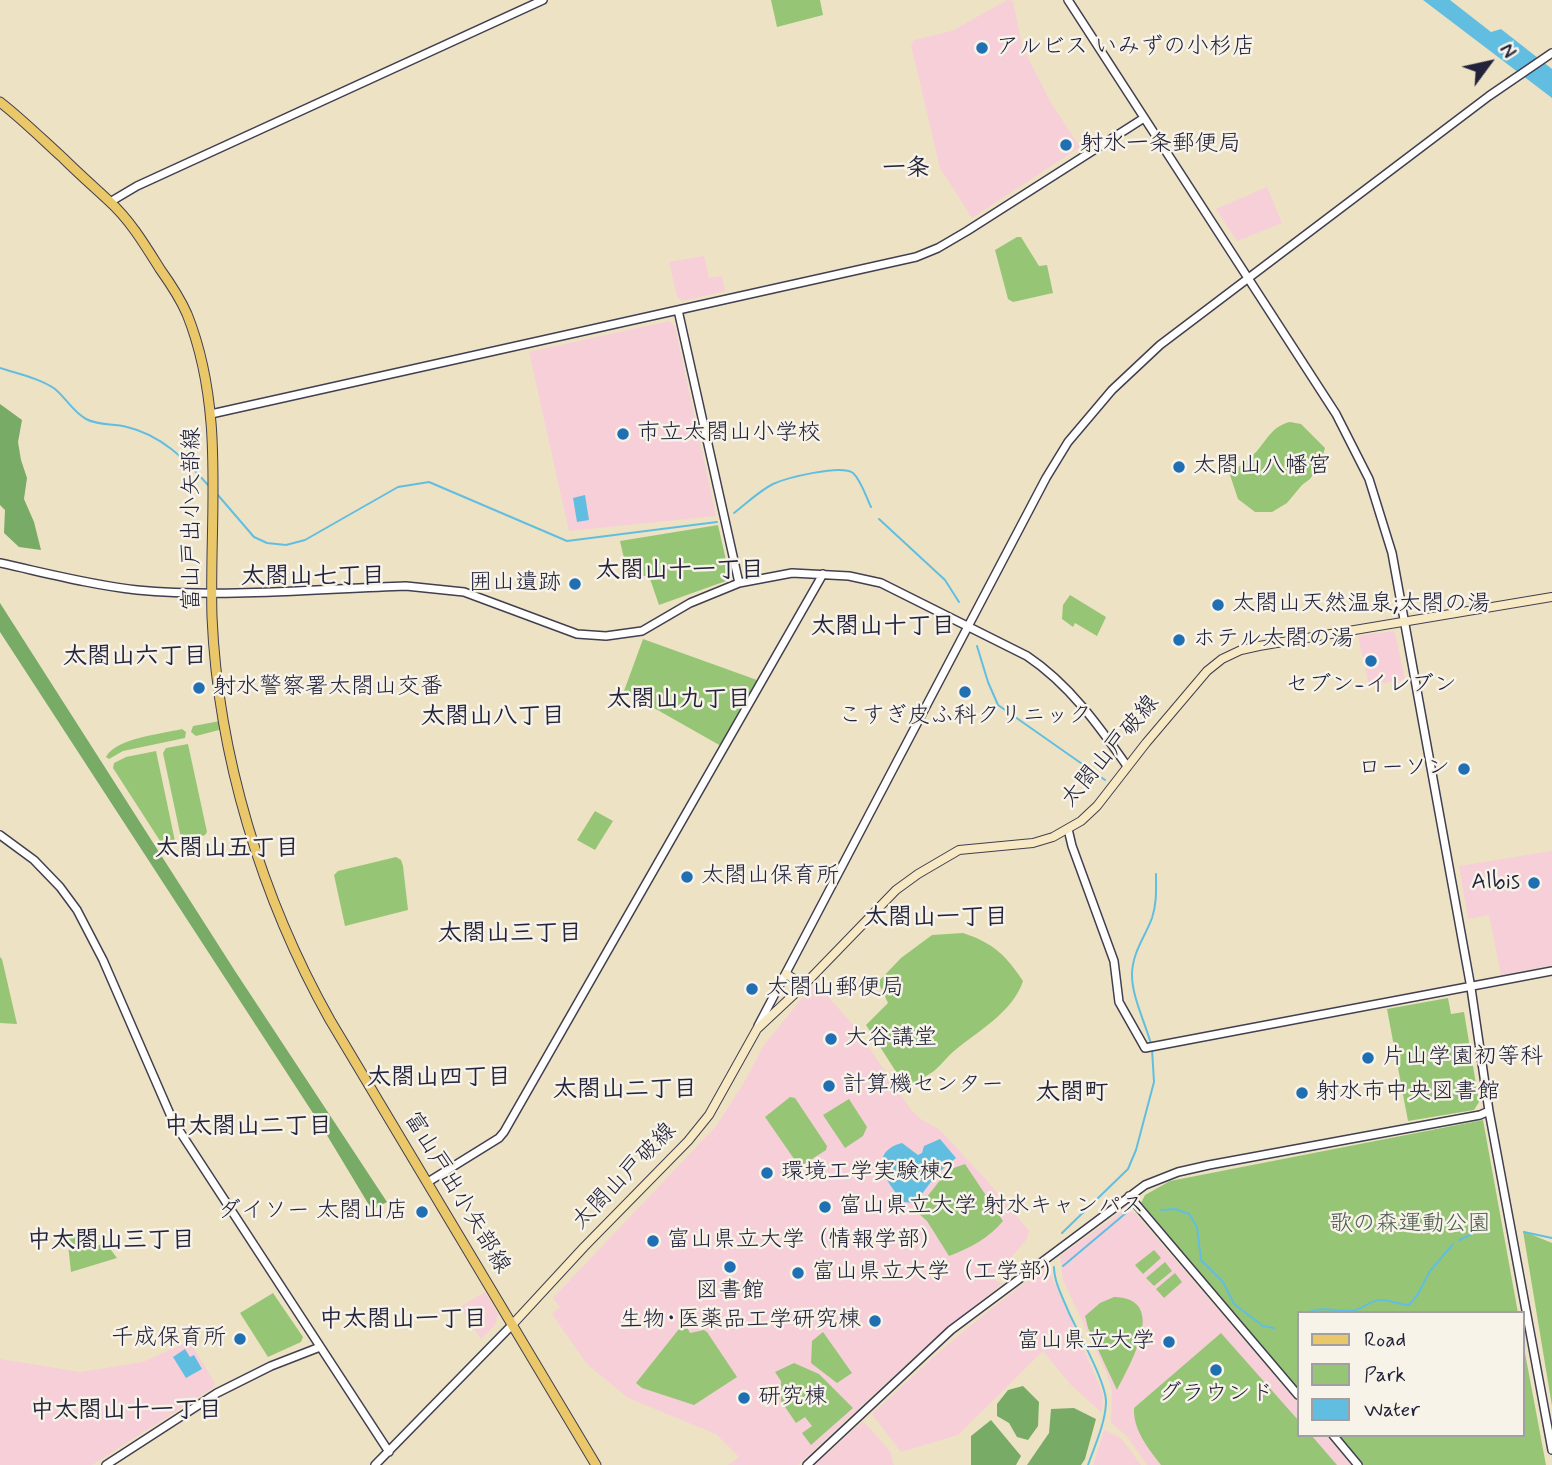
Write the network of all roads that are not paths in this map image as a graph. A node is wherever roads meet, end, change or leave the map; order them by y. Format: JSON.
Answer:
{"nodes":[{"id":1,"x":543,"y":0,"type":"edge"},
{"id":2,"x":1068,"y":0,"type":"edge"},
{"id":3,"x":1549,"y":55,"type":"edge"},
{"id":4,"x":0,"y":102,"type":"edge"},
{"id":5,"x":1144,"y":118,"type":"junction"},
{"id":6,"x":110,"y":202,"type":"junction"},
{"id":7,"x":1249,"y":278,"type":"junction"},
{"id":8,"x":678,"y":310,"type":"junction"},
{"id":9,"x":211,"y":414,"type":"junction"},
{"id":10,"x":0,"y":563,"type":"edge"},
{"id":11,"x":823,"y":574,"type":"junction"},
{"id":12,"x":739,"y":583,"type":"junction"},
{"id":13,"x":212,"y":593,"type":"junction"},
{"id":14,"x":1552,"y":597,"type":"edge"},
{"id":15,"x":1405,"y":622,"type":"junction"},
{"id":16,"x":968,"y":625,"type":"junction"},
{"id":17,"x":1127,"y":766,"type":"junction"},
{"id":18,"x":1068,"y":829,"type":"junction"},
{"id":19,"x":0,"y":835,"type":"edge"},
{"id":20,"x":1552,"y":971,"type":"edge"},
{"id":21,"x":786,"y":974,"type":"junction"},
{"id":22,"x":804,"y":985,"type":"junction"},
{"id":23,"x":1471,"y":988,"type":"junction"},
{"id":24,"x":757,"y":1029,"type":"junction"},
{"id":25,"x":1489,"y":1111,"type":"junction"},
{"id":26,"x":428,"y":1182,"type":"junction"},
{"id":27,"x":1129,"y":1196,"type":"junction"},
{"id":28,"x":512,"y":1325,"type":"junction"},
{"id":29,"x":320,"y":1347,"type":"junction"},
{"id":30,"x":1296,"y":1393,"type":"edge"},
{"id":31,"x":1335,"y":1437,"type":"edge"},
{"id":32,"x":1552,"y":1450,"type":"edge"},
{"id":33,"x":389,"y":1452,"type":"junction"},
{"id":34,"x":107,"y":1465,"type":"edge"},
{"id":35,"x":375,"y":1465,"type":"edge"},
{"id":36,"x":384,"y":1465,"type":"edge"},
{"id":37,"x":596,"y":1465,"type":"edge"},
{"id":38,"x":807,"y":1465,"type":"edge"},
{"id":39,"x":1358,"y":1465,"type":"edge"}],
"edges":[{"from":1,"to":6,"type":"street"},
{"from":2,"to":5,"type":"street"},
{"from":3,"to":7,"type":"street"},
{"from":4,"to":6,"type":"main road","name":"富山戸出小矢部線"},
{"from":5,"to":7,"type":"street"},
{"from":5,"to":8,"type":"street"},
{"from":6,"to":9,"type":"main road","name":"富山戸出小矢部線"},
{"from":7,"to":15,"type":"street"},
{"from":7,"to":16,"type":"street"},
{"from":8,"to":9,"type":"street"},
{"from":8,"to":12,"type":"street"},
{"from":9,"to":13,"type":"main road","name":"富山戸出小矢部線"},
{"from":10,"to":13,"type":"street"},
{"from":11,"to":12,"type":"street"},
{"from":11,"to":16,"type":"street"},
{"from":11,"to":26,"type":"street"},
{"from":12,"to":13,"type":"street"},
{"from":13,"to":26,"type":"main road","name":"富山戸出小矢部線"},
{"from":14,"to":15,"type":"main road","name":"太閤山戸破線"},
{"from":15,"to":17,"type":"main road","name":"太閤山戸破線"},
{"from":15,"to":23,"type":"street"},
{"from":16,"to":17,"type":"street"},
{"from":16,"to":21,"type":"street"},
{"from":17,"to":18,"type":"main road","name":"太閤山戸破線"},
{"from":18,"to":22,"type":"main road","name":"太閤山戸破線"},
{"from":18,"to":23,"type":"street"},
{"from":19,"to":29,"type":"street"},
{"from":20,"to":23,"type":"street"},
{"from":21,"to":22,"type":"main road"},
{"from":21,"to":24,"type":"street"},
{"from":22,"to":24,"type":"main road","name":"太閤山戸破線"},
{"from":23,"to":25,"type":"street"},
{"from":24,"to":28,"type":"main road","name":"太閤山戸破線"},
{"from":25,"to":27,"type":"street"},
{"from":25,"to":32,"type":"street"},
{"from":26,"to":28,"type":"main road","name":"富山戸出小矢部線"},
{"from":27,"to":30,"type":"street"},
{"from":27,"to":38,"type":"street"},
{"from":28,"to":33,"type":"street"},
{"from":28,"to":37,"type":"main road","name":"富山戸出小矢部線"},
{"from":29,"to":33,"type":"street"},
{"from":29,"to":34,"type":"street"},
{"from":31,"to":39,"type":"street"},
{"from":33,"to":35,"type":"street"},
{"from":33,"to":36,"type":"street"}]}
